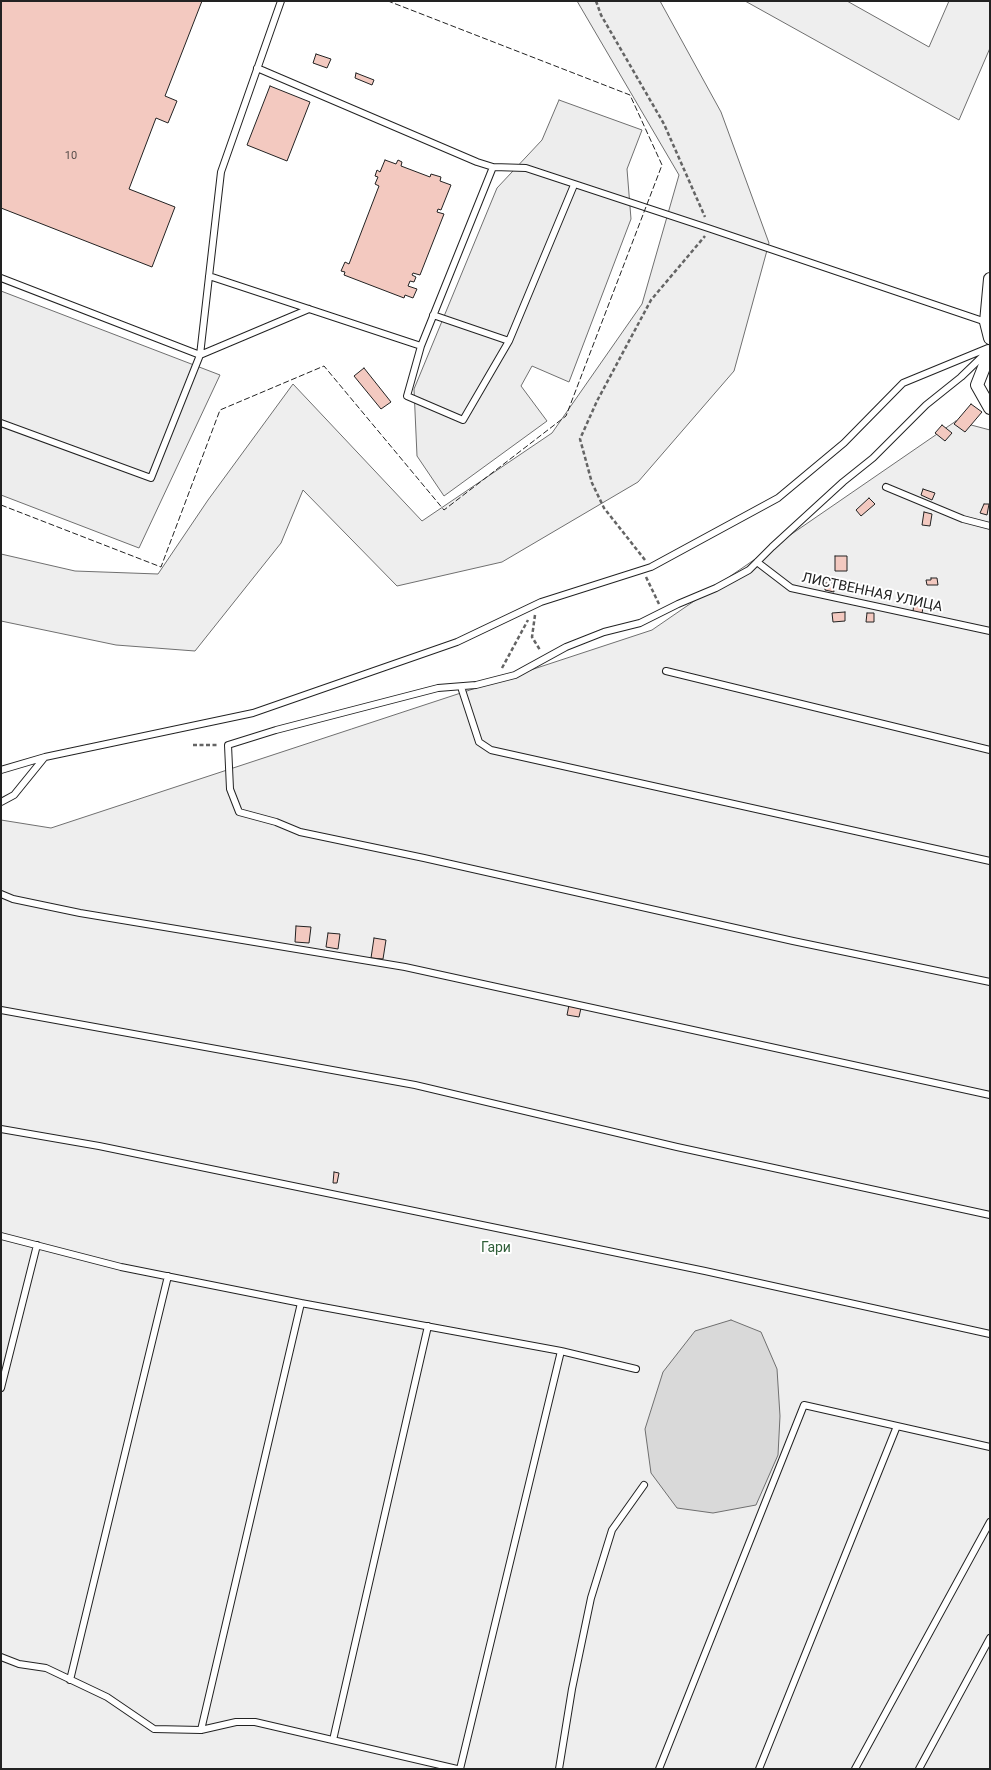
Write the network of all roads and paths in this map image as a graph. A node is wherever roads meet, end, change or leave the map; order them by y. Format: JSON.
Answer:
{"nodes":[{"id":1,"x":281,"y":1,"type":"edge"},
{"id":2,"x":596,"y":1,"type":"edge"},
{"id":3,"x":257,"y":68,"type":"junction"},
{"id":4,"x":493,"y":167,"type":"junction"},
{"id":5,"x":574,"y":185,"type":"junction"},
{"id":6,"x":711,"y":229,"type":"junction"},
{"id":7,"x":209,"y":276,"type":"junction"},
{"id":8,"x":1,"y":278,"type":"edge"},
{"id":9,"x":990,"y":279,"type":"edge"},
{"id":10,"x":309,"y":309,"type":"junction"},
{"id":11,"x":433,"y":315,"type":"junction"},
{"id":12,"x":986,"y":322,"type":"junction"},
{"id":13,"x":990,"y":338,"type":"edge"},
{"id":14,"x":509,"y":341,"type":"junction"},
{"id":15,"x":421,"y":346,"type":"junction"},
{"id":16,"x":990,"y":349,"type":"edge"},
{"id":17,"x":200,"y":355,"type":"junction"},
{"id":18,"x":990,"y":408,"type":"edge"},
{"id":19,"x":1,"y":424,"type":"edge"},
{"id":20,"x":886,"y":487,"type":"dead end"},
{"id":21,"x":990,"y":526,"type":"edge"},
{"id":22,"x":757,"y":562,"type":"junction"},
{"id":23,"x":651,"y":567,"type":"junction"},
{"id":24,"x":643,"y":570,"type":"junction"},
{"id":25,"x":536,"y":604,"type":"junction"},
{"id":26,"x":663,"y":612,"type":"junction"},
{"id":27,"x":990,"y":631,"type":"edge"},
{"id":28,"x":556,"y":653,"type":"junction"},
{"id":29,"x":666,"y":670,"type":"dead end"},
{"id":30,"x":495,"y":680,"type":"junction"},
{"id":31,"x":462,"y":690,"type":"dead end"},
{"id":32,"x":193,"y":745,"type":"dead end"},
{"id":33,"x":228,"y":745,"type":"junction"},
{"id":34,"x":990,"y":750,"type":"edge"},
{"id":35,"x":45,"y":757,"type":"junction"},
{"id":36,"x":1,"y":770,"type":"edge"},
{"id":37,"x":1,"y":802,"type":"edge"},
{"id":38,"x":990,"y":862,"type":"edge"},
{"id":39,"x":1,"y":894,"type":"edge"},
{"id":40,"x":990,"y":982,"type":"edge"},
{"id":41,"x":1,"y":1010,"type":"edge"},
{"id":42,"x":990,"y":1095,"type":"edge"},
{"id":43,"x":1,"y":1129,"type":"edge"},
{"id":44,"x":990,"y":1216,"type":"edge"},
{"id":45,"x":1,"y":1236,"type":"edge"},
{"id":46,"x":37,"y":1245,"type":"junction"},
{"id":47,"x":168,"y":1276,"type":"junction"},
{"id":48,"x":301,"y":1303,"type":"junction"},
{"id":49,"x":428,"y":1326,"type":"junction"},
{"id":50,"x":990,"y":1334,"type":"edge"},
{"id":51,"x":561,"y":1350,"type":"junction"},
{"id":52,"x":636,"y":1369,"type":"dead end"},
{"id":53,"x":1,"y":1388,"type":"edge"},
{"id":54,"x":897,"y":1426,"type":"junction"},
{"id":55,"x":990,"y":1447,"type":"edge"},
{"id":56,"x":644,"y":1485,"type":"dead end"},
{"id":57,"x":990,"y":1522,"type":"edge"},
{"id":58,"x":990,"y":1638,"type":"edge"},
{"id":59,"x":1,"y":1657,"type":"edge"},
{"id":60,"x":70,"y":1680,"type":"junction"},
{"id":61,"x":200,"y":1730,"type":"junction"},
{"id":62,"x":333,"y":1740,"type":"junction"},
{"id":63,"x":459,"y":1769,"type":"edge"},
{"id":64,"x":559,"y":1769,"type":"edge"},
{"id":65,"x":659,"y":1769,"type":"edge"},
{"id":66,"x":759,"y":1769,"type":"edge"},
{"id":67,"x":855,"y":1769,"type":"edge"},
{"id":68,"x":919,"y":1769,"type":"edge"}],
"edges":[{"from":1,"to":3,"type":"lane"},
{"from":2,"to":6,"type":"path"},
{"from":3,"to":4,"type":"lane"},
{"from":3,"to":7,"type":"lane"},
{"from":4,"to":5,"type":"lane"},
{"from":4,"to":11,"type":"lane"},
{"from":5,"to":6,"type":"lane"},
{"from":5,"to":14,"type":"lane"},
{"from":6,"to":12,"type":"lane"},
{"from":6,"to":23,"type":"path"},
{"from":7,"to":10,"type":"lane"},
{"from":7,"to":17,"type":"lane"},
{"from":8,"to":17,"type":"lane"},
{"from":9,"to":12,"type":"street"},
{"from":10,"to":15,"type":"lane"},
{"from":10,"to":17,"type":"lane"},
{"from":11,"to":14,"type":"lane"},
{"from":11,"to":15,"type":"lane"},
{"from":12,"to":13,"type":"street"},
{"from":14,"to":15,"type":"lane"},
{"from":16,"to":18,"type":"street"},
{"from":16,"to":22,"type":"lane"},
{"from":16,"to":23,"type":"lane"},
{"from":17,"to":19,"type":"lane"},
{"from":20,"to":21,"type":"lane"},
{"from":22,"to":26,"type":"lane"},
{"from":22,"to":27,"type":"lane","name":"ЛИСТВЕННАЯ УЛИЦА"},
{"from":23,"to":24,"type":"lane"},
{"from":24,"to":25,"type":"lane"},
{"from":24,"to":26,"type":"path"},
{"from":25,"to":28,"type":"path"},
{"from":25,"to":30,"type":"path"},
{"from":25,"to":35,"type":"lane"},
{"from":26,"to":28,"type":"lane"},
{"from":28,"to":30,"type":"lane"},
{"from":29,"to":34,"type":"lane"},
{"from":30,"to":33,"type":"lane"},
{"from":31,"to":38,"type":"lane"},
{"from":32,"to":33,"type":"path"},
{"from":33,"to":40,"type":"lane"},
{"from":35,"to":36,"type":"lane"},
{"from":35,"to":37,"type":"lane"},
{"from":39,"to":42,"type":"lane"},
{"from":41,"to":44,"type":"lane"},
{"from":43,"to":50,"type":"lane"},
{"from":45,"to":46,"type":"lane"},
{"from":46,"to":47,"type":"lane"},
{"from":46,"to":53,"type":"lane"},
{"from":47,"to":48,"type":"lane"},
{"from":47,"to":60,"type":"lane"},
{"from":48,"to":49,"type":"lane"},
{"from":48,"to":61,"type":"lane"},
{"from":49,"to":51,"type":"lane"},
{"from":49,"to":62,"type":"lane"},
{"from":51,"to":52,"type":"lane"},
{"from":51,"to":63,"type":"lane"},
{"from":54,"to":55,"type":"lane"},
{"from":54,"to":65,"type":"lane"},
{"from":54,"to":66,"type":"lane"},
{"from":56,"to":64,"type":"lane"},
{"from":57,"to":67,"type":"lane"},
{"from":58,"to":68,"type":"lane"},
{"from":59,"to":60,"type":"lane"},
{"from":60,"to":61,"type":"lane"},
{"from":61,"to":62,"type":"lane"},
{"from":62,"to":63,"type":"lane"}]}
